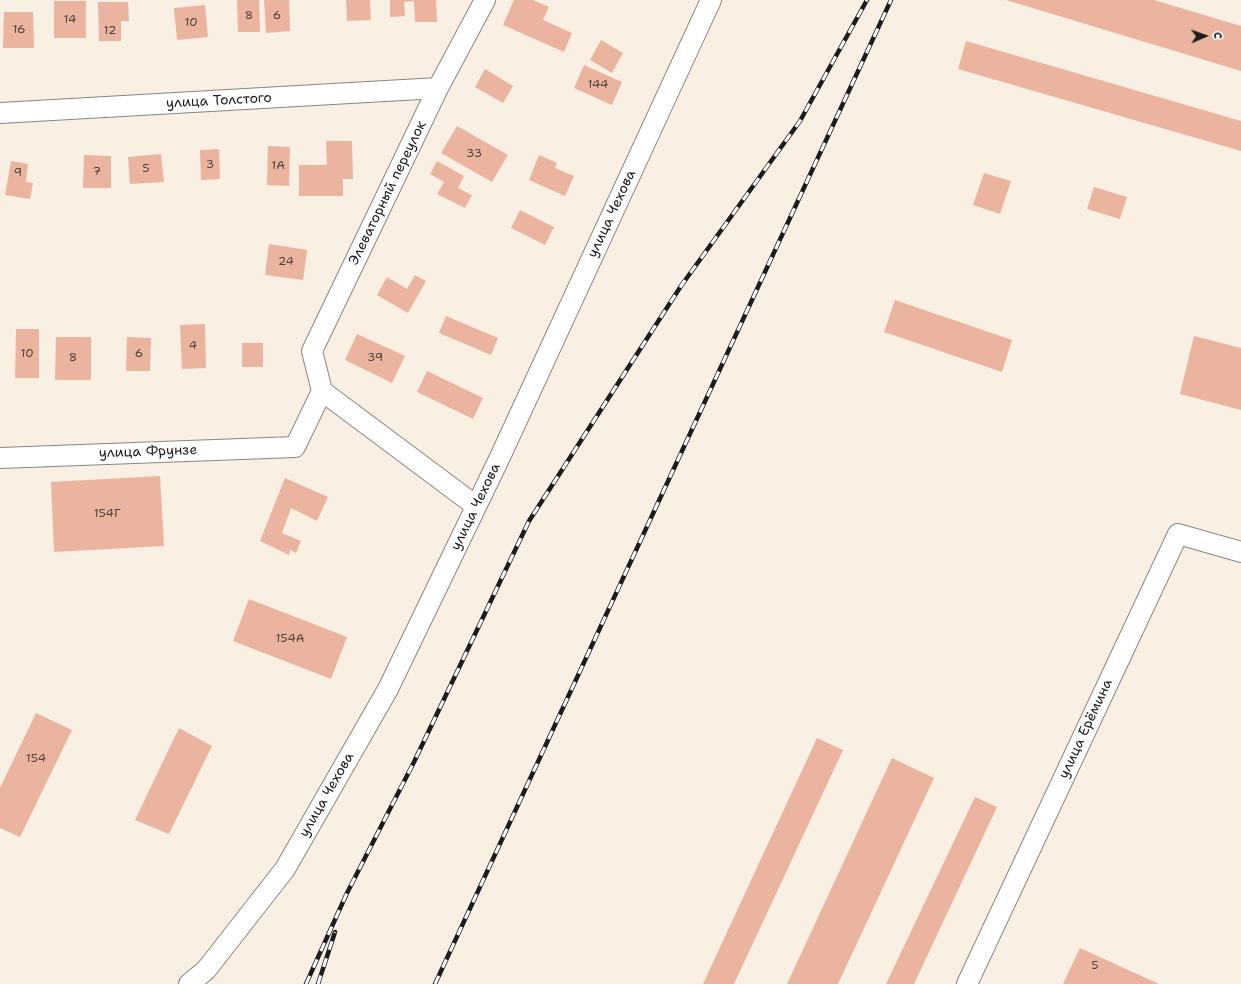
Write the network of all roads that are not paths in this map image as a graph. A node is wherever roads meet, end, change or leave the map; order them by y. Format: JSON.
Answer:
{"nodes":[{"id":1,"x":485,"y":0,"type":"edge"},
{"id":2,"x":710,"y":0,"type":"edge"},
{"id":3,"x":438,"y":88,"type":"junction"},
{"id":4,"x":0,"y":113,"type":"edge"},
{"id":5,"x":322,"y":391,"type":"junction"},
{"id":6,"x":0,"y":458,"type":"edge"},
{"id":7,"x":476,"y":506,"type":"junction"},
{"id":8,"x":1241,"y":552,"type":"edge"},
{"id":9,"x":189,"y":984,"type":"edge"},
{"id":10,"x":967,"y":984,"type":"edge"}],
"edges":[{"from":1,"to":3,"type":"street","name":"Элеваторный переулок"},
{"from":2,"to":7,"type":"street","name":"улица Чехова"},
{"from":3,"to":4,"type":"street","name":"улица Толстого"},
{"from":3,"to":5,"type":"street","name":"Элеваторный переулок"},
{"from":5,"to":6,"type":"street","name":"улица Фрунзе"},
{"from":5,"to":7,"type":"street"},
{"from":7,"to":9,"type":"street","name":"улица Чехова"},
{"from":8,"to":10,"type":"street","name":"улица Ерёмина"}]}
